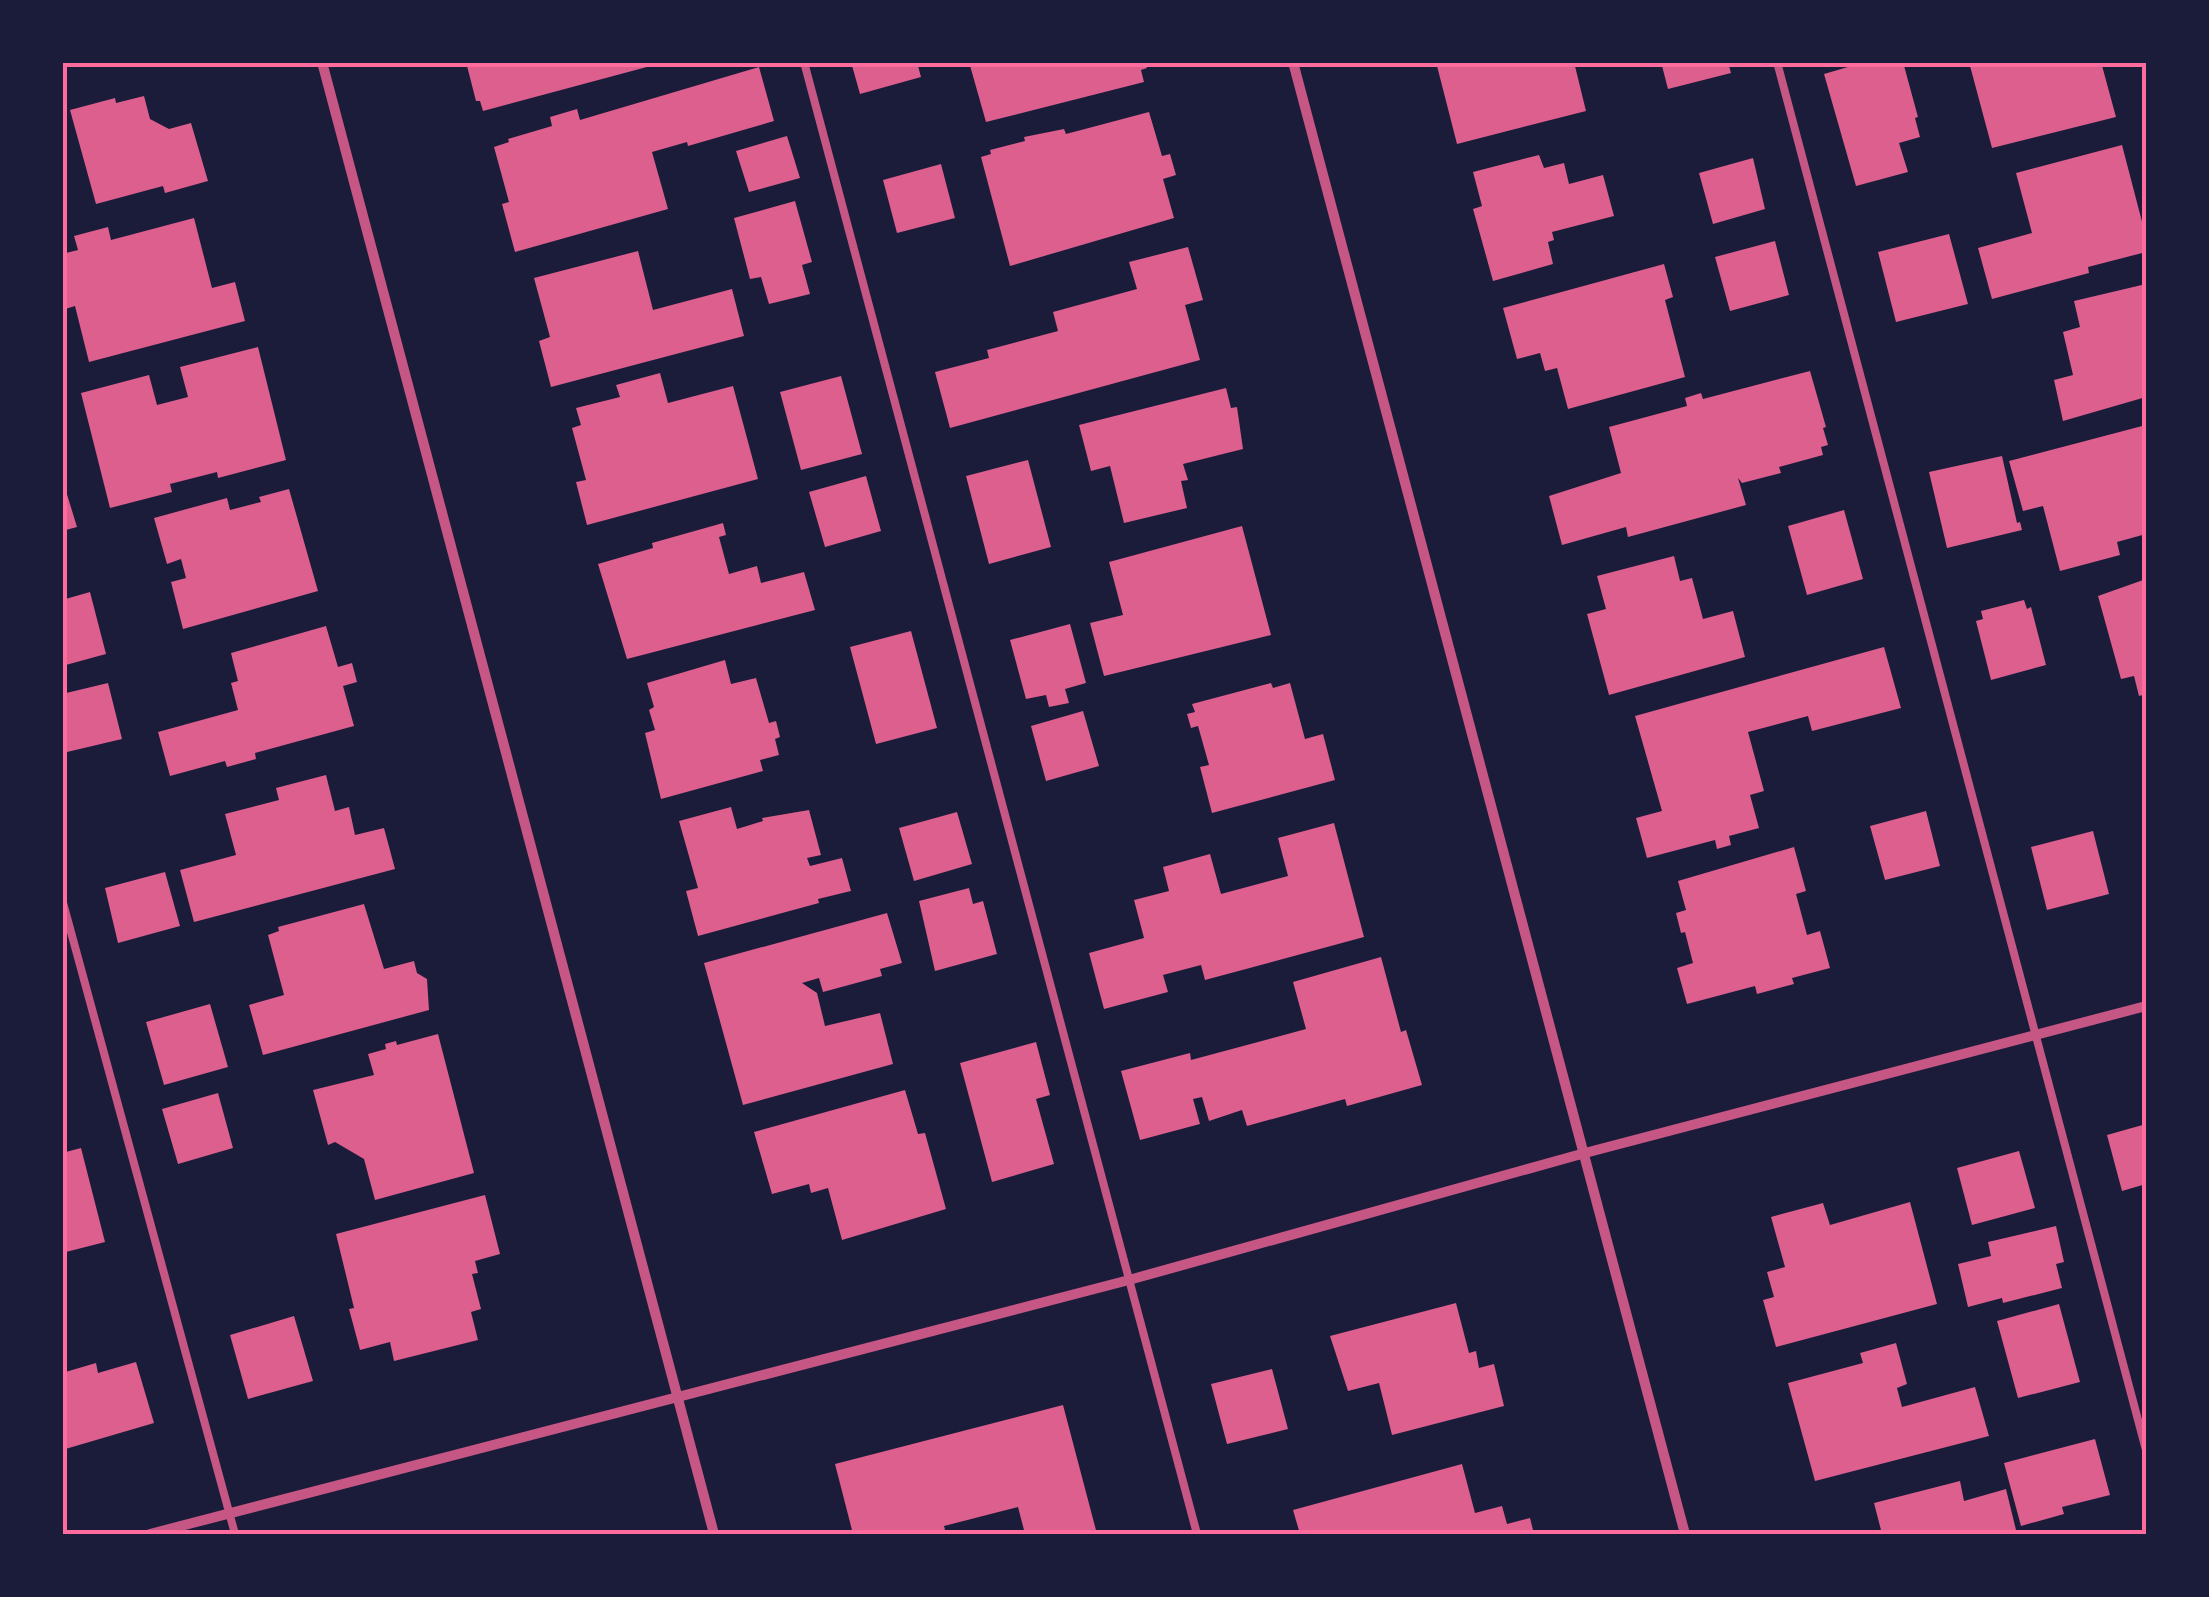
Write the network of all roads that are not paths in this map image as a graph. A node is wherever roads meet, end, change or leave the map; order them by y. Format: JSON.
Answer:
{"nodes":[{"id":1,"x":322,"y":62,"type":"edge"},
{"id":2,"x":804,"y":62,"type":"edge"},
{"id":3,"x":1294,"y":62,"type":"edge"},
{"id":4,"x":1777,"y":62,"type":"edge"},
{"id":5,"x":62,"y":899,"type":"edge"},
{"id":6,"x":2146,"y":1006,"type":"edge"},
{"id":7,"x":2037,"y":1036,"type":"junction"},
{"id":8,"x":1585,"y":1153,"type":"junction"},
{"id":9,"x":1129,"y":1280,"type":"junction"},
{"id":10,"x":678,"y":1398,"type":"junction"},
{"id":11,"x":2146,"y":1450,"type":"edge"},
{"id":12,"x":229,"y":1512,"type":"junction"},
{"id":13,"x":150,"y":1534,"type":"edge"},
{"id":14,"x":235,"y":1534,"type":"edge"},
{"id":15,"x":714,"y":1534,"type":"edge"},
{"id":16,"x":1197,"y":1534,"type":"edge"},
{"id":17,"x":1686,"y":1534,"type":"edge"}],
"edges":[{"from":1,"to":10,"type":"street"},
{"from":2,"to":9,"type":"lane"},
{"from":3,"to":8,"type":"street"},
{"from":4,"to":7,"type":"lane"},
{"from":5,"to":12,"type":"lane"},
{"from":6,"to":7,"type":"street"},
{"from":7,"to":8,"type":"street"},
{"from":7,"to":11,"type":"lane"},
{"from":8,"to":9,"type":"street"},
{"from":8,"to":17,"type":"street"},
{"from":9,"to":10,"type":"street"},
{"from":9,"to":16,"type":"lane"},
{"from":10,"to":12,"type":"street"},
{"from":10,"to":15,"type":"street"},
{"from":12,"to":13,"type":"street"},
{"from":12,"to":14,"type":"lane"}]}
